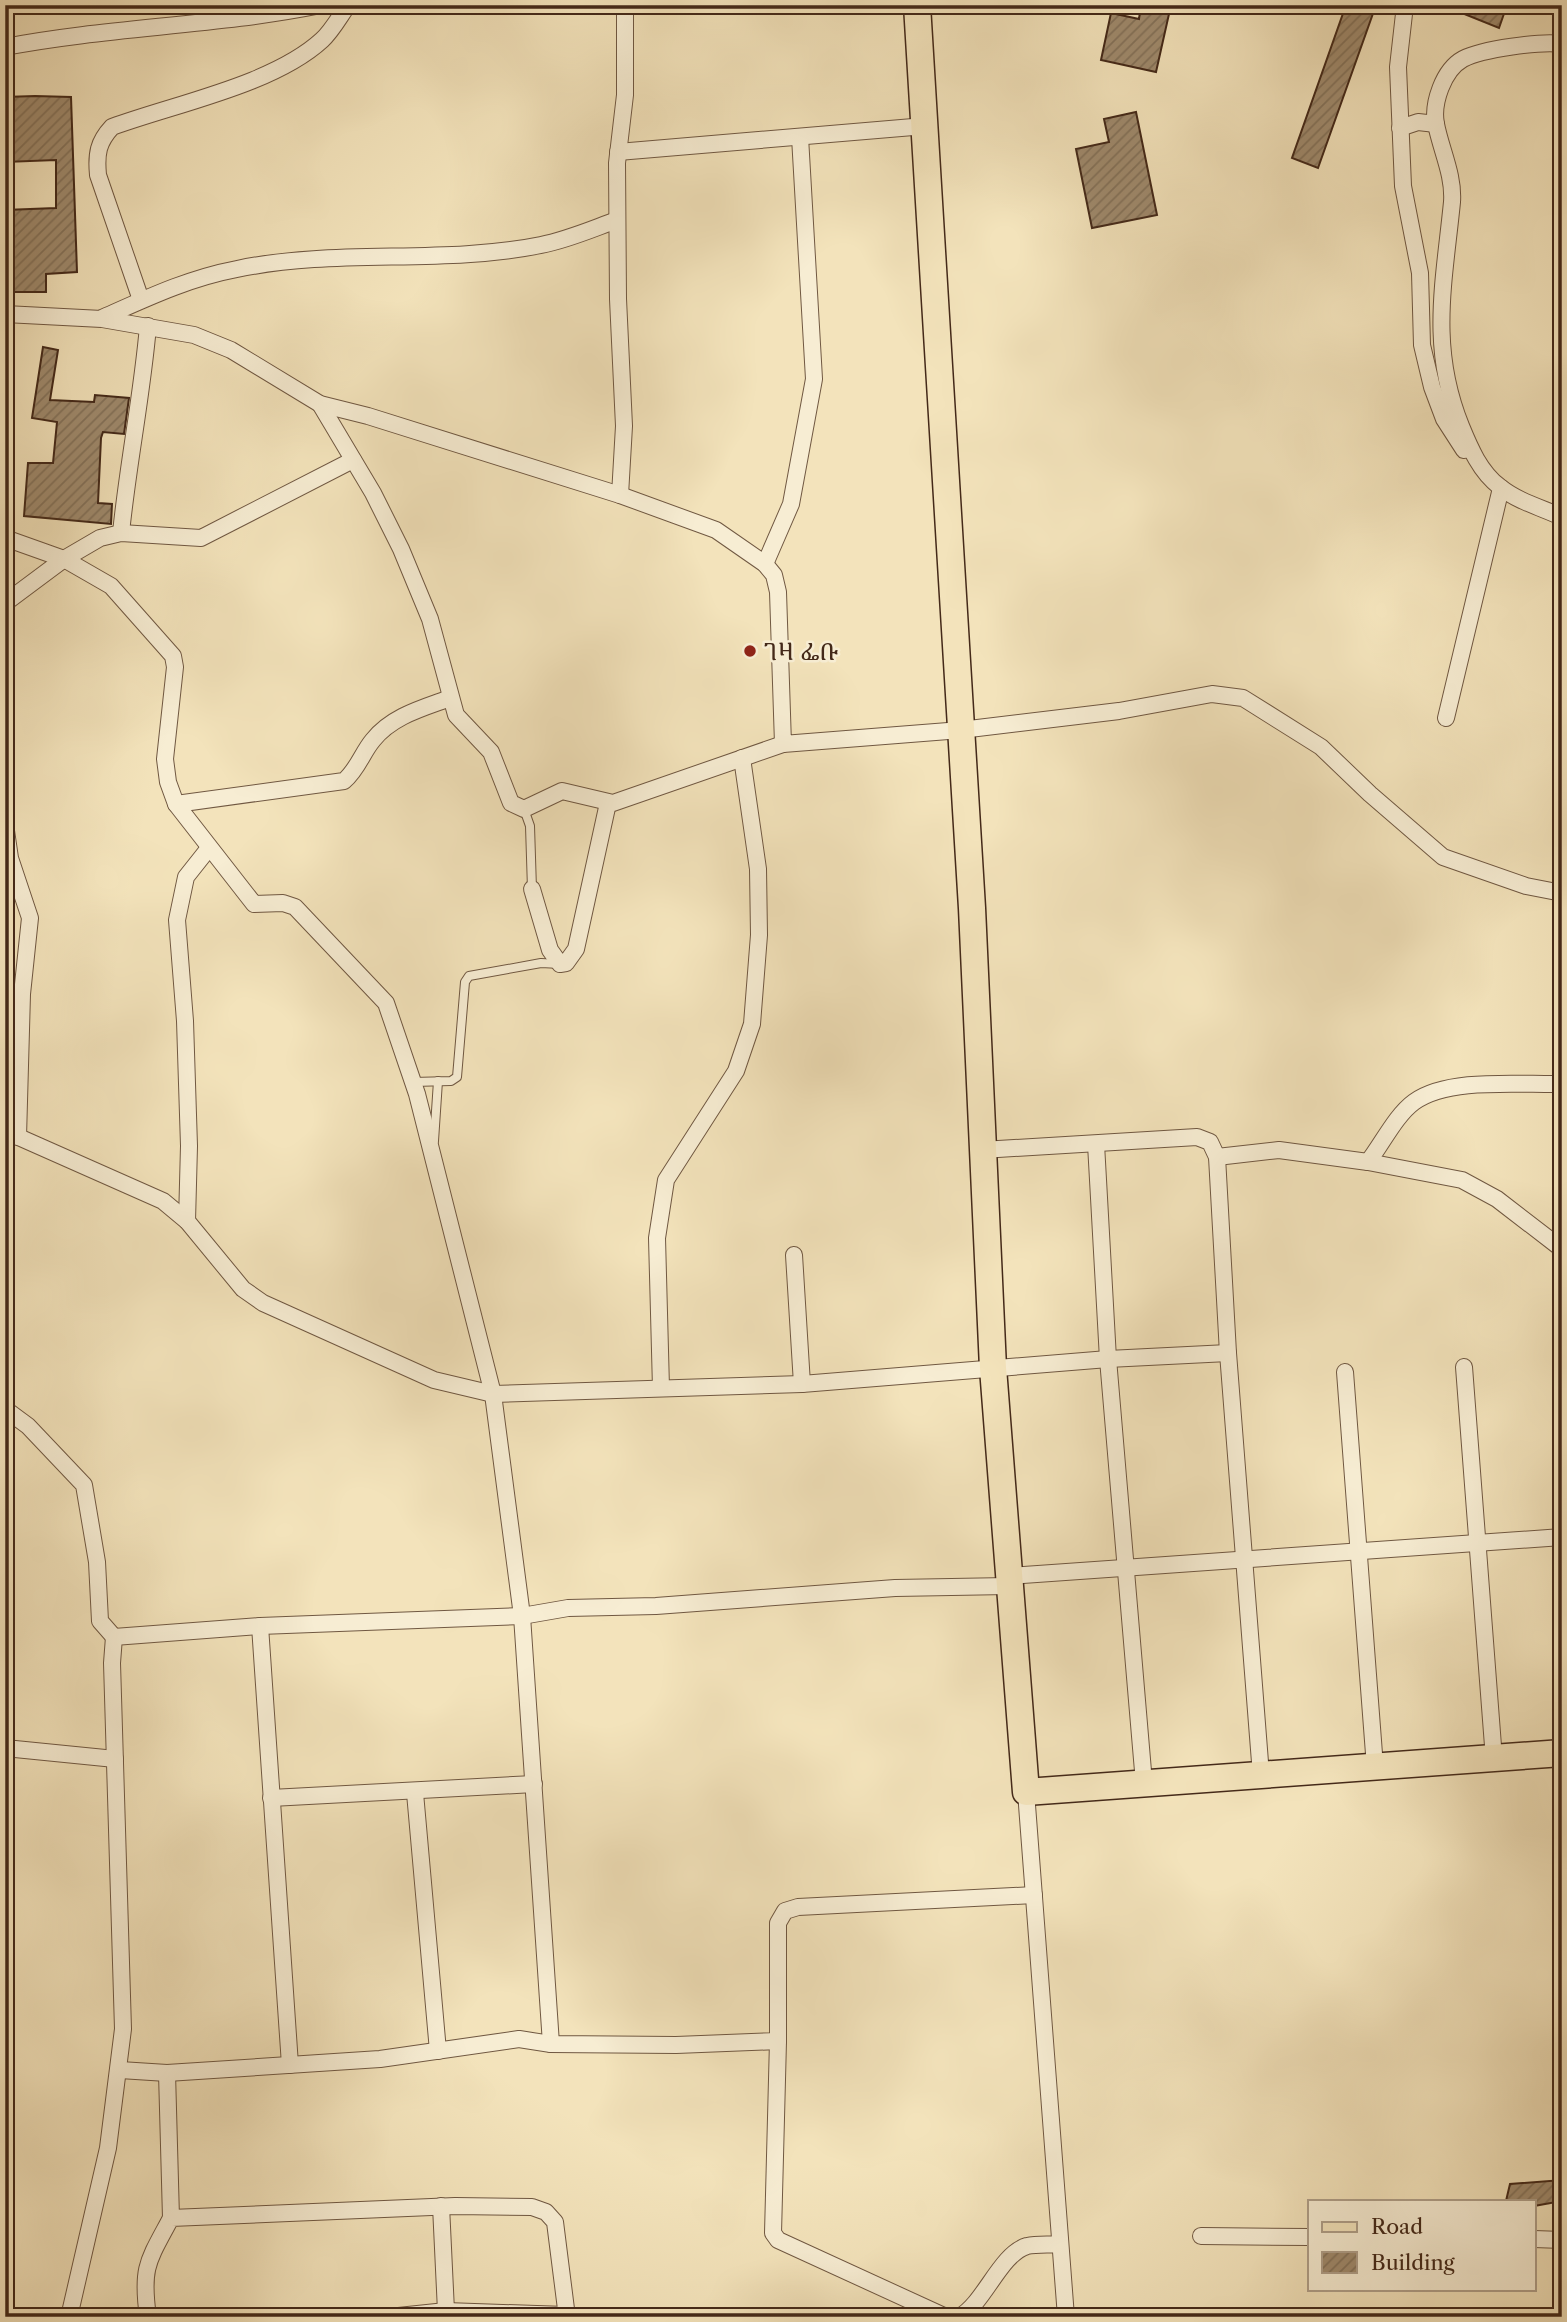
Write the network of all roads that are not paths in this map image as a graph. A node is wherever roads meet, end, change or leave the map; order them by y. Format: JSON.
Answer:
{"nodes":[{"id":1,"x":321,"y":5,"type":"edge"},
{"id":2,"x":348,"y":5,"type":"edge"},
{"id":3,"x":625,"y":5,"type":"edge"},
{"id":4,"x":917,"y":5,"type":"edge"},
{"id":5,"x":1405,"y":5,"type":"edge"},
{"id":6,"x":1562,"y":44,"type":"edge"},
{"id":7,"x":5,"y":47,"type":"edge"},
{"id":8,"x":1436,"y":124,"type":"junction"},
{"id":9,"x":925,"y":126,"type":"junction"},
{"id":10,"x":1400,"y":128,"type":"junction"},
{"id":11,"x":800,"y":137,"type":"junction"},
{"id":12,"x":618,"y":152,"type":"junction"},
{"id":13,"x":617,"y":220,"type":"junction"},
{"id":14,"x":141,"y":300,"type":"junction"},
{"id":15,"x":5,"y":314,"type":"edge"},
{"id":16,"x":102,"y":318,"type":"junction"},
{"id":17,"x":148,"y":326,"type":"junction"},
{"id":18,"x":320,"y":404,"type":"junction"},
{"id":19,"x":353,"y":460,"type":"junction"},
{"id":20,"x":1483,"y":470,"type":"junction"},
{"id":21,"x":1501,"y":488,"type":"junction"},
{"id":22,"x":620,"y":495,"type":"junction"},
{"id":23,"x":1562,"y":517,"type":"edge"},
{"id":24,"x":121,"y":533,"type":"junction"},
{"id":25,"x":5,"y":538,"type":"edge"},
{"id":26,"x":64,"y":559,"type":"junction"},
{"id":27,"x":765,"y":564,"type":"junction"},
{"id":28,"x":5,"y":603,"type":"edge"},
{"id":29,"x":5,"y":666,"type":"edge"},
{"id":30,"x":450,"y":698,"type":"junction"},
{"id":31,"x":1447,"y":719,"type":"dead end"},
{"id":32,"x":961,"y":730,"type":"junction"},
{"id":33,"x":783,"y":744,"type":"junction"},
{"id":34,"x":5,"y":755,"type":"edge"},
{"id":35,"x":742,"y":758,"type":"junction"},
{"id":36,"x":608,"y":803,"type":"junction"},
{"id":37,"x":176,"y":804,"type":"junction"},
{"id":38,"x":524,"y":809,"type":"junction"},
{"id":39,"x":5,"y":824,"type":"edge"},
{"id":40,"x":209,"y":848,"type":"junction"},
{"id":41,"x":531,"y":890,"type":"joint"},
{"id":42,"x":1562,"y":893,"type":"edge"},
{"id":43,"x":560,"y":964,"type":"junction"},
{"id":44,"x":438,"y":1081,"type":"junction"},
{"id":45,"x":413,"y":1082,"type":"junction"},
{"id":46,"x":1562,"y":1084,"type":"edge"},
{"id":47,"x":12,"y":1134,"type":"edge"},
{"id":48,"x":1096,"y":1144,"type":"junction"},
{"id":49,"x":982,"y":1150,"type":"junction"},
{"id":50,"x":433,"y":1154,"type":"junction"},
{"id":51,"x":1217,"y":1157,"type":"junction"},
{"id":52,"x":1368,"y":1162,"type":"junction"},
{"id":53,"x":187,"y":1221,"type":"junction"},
{"id":54,"x":1562,"y":1249,"type":"edge"},
{"id":55,"x":794,"y":1255,"type":"dead end"},
{"id":56,"x":1228,"y":1353,"type":"junction"},
{"id":57,"x":1108,"y":1359,"type":"junction"},
{"id":58,"x":1464,"y":1367,"type":"dead end"},
{"id":59,"x":993,"y":1368,"type":"junction"},
{"id":60,"x":1345,"y":1372,"type":"dead end"},
{"id":61,"x":802,"y":1384,"type":"junction"},
{"id":62,"x":661,"y":1388,"type":"junction"},
{"id":63,"x":493,"y":1394,"type":"junction"},
{"id":64,"x":5,"y":1409,"type":"edge"},
{"id":65,"x":1562,"y":1537,"type":"edge"},
{"id":66,"x":1478,"y":1544,"type":"junction"},
{"id":67,"x":1359,"y":1553,"type":"junction"},
{"id":68,"x":1244,"y":1559,"type":"junction"},
{"id":69,"x":1126,"y":1567,"type":"junction"},
{"id":70,"x":1008,"y":1581,"type":"junction"},
{"id":71,"x":522,"y":1616,"type":"junction"},
{"id":72,"x":260,"y":1626,"type":"junction"},
{"id":73,"x":114,"y":1637,"type":"junction"},
{"id":74,"x":5,"y":1748,"type":"edge"},
{"id":75,"x":1562,"y":1753,"type":"edge"},
{"id":76,"x":115,"y":1759,"type":"junction"},
{"id":77,"x":1494,"y":1759,"type":"junction"},
{"id":78,"x":1375,"y":1767,"type":"junction"},
{"id":79,"x":1261,"y":1775,"type":"junction"},
{"id":80,"x":1143,"y":1783,"type":"junction"},
{"id":81,"x":534,"y":1784,"type":"junction"},
{"id":82,"x":1026,"y":1791,"type":"junction"},
{"id":83,"x":415,"y":1793,"type":"junction"},
{"id":84,"x":271,"y":1798,"type":"junction"},
{"id":85,"x":1034,"y":1895,"type":"junction"},
{"id":86,"x":778,"y":2041,"type":"junction"},
{"id":87,"x":551,"y":2044,"type":"junction"},
{"id":88,"x":438,"y":2051,"type":"junction"},
{"id":89,"x":290,"y":2066,"type":"junction"},
{"id":90,"x":120,"y":2070,"type":"junction"},
{"id":91,"x":167,"y":2073,"type":"junction"},
{"id":92,"x":441,"y":2206,"type":"junction"},
{"id":93,"x":171,"y":2218,"type":"junction"},
{"id":94,"x":1202,"y":2236,"type":"dead end"},
{"id":95,"x":1308,"y":2237,"type":"edge"},
{"id":96,"x":1536,"y":2239,"type":"edge"},
{"id":97,"x":1562,"y":2239,"type":"edge"},
{"id":98,"x":1060,"y":2244,"type":"junction"},
{"id":99,"x":446,"y":2311,"type":"junction"},
{"id":100,"x":567,"y":2316,"type":"edge"},
{"id":101,"x":69,"y":2317,"type":"edge"},
{"id":102,"x":148,"y":2317,"type":"edge"},
{"id":103,"x":389,"y":2317,"type":"edge"},
{"id":104,"x":946,"y":2317,"type":"edge"},
{"id":105,"x":959,"y":2317,"type":"edge"},
{"id":106,"x":1066,"y":2317,"type":"edge"}],
"edges":[{"from":1,"to":7,"type":"street"},
{"from":2,"to":14,"type":"street"},
{"from":3,"to":12,"type":"street"},
{"from":4,"to":9,"type":"main road"},
{"from":5,"to":10,"type":"street"},
{"from":6,"to":8,"type":"street"},
{"from":8,"to":10,"type":"street"},
{"from":8,"to":20,"type":"street"},
{"from":9,"to":11,"type":"street"},
{"from":9,"to":32,"type":"main road"},
{"from":10,"to":20,"type":"street"},
{"from":11,"to":12,"type":"street"},
{"from":11,"to":27,"type":"street"},
{"from":12,"to":13,"type":"street"},
{"from":13,"to":14,"type":"street"},
{"from":13,"to":22,"type":"street"},
{"from":14,"to":16,"type":"street"},
{"from":15,"to":16,"type":"street"},
{"from":16,"to":17,"type":"street"},
{"from":17,"to":18,"type":"street"},
{"from":17,"to":24,"type":"street"},
{"from":18,"to":19,"type":"street"},
{"from":18,"to":22,"type":"street"},
{"from":19,"to":24,"type":"street"},
{"from":19,"to":30,"type":"street"},
{"from":20,"to":21,"type":"street"},
{"from":21,"to":23,"type":"street"},
{"from":21,"to":31,"type":"street"},
{"from":22,"to":27,"type":"street"},
{"from":24,"to":26,"type":"street"},
{"from":25,"to":26,"type":"street"},
{"from":26,"to":28,"type":"street"},
{"from":26,"to":37,"type":"street"},
{"from":27,"to":33,"type":"street"},
{"from":29,"to":34,"type":"street"},
{"from":30,"to":37,"type":"street"},
{"from":30,"to":38,"type":"street"},
{"from":32,"to":33,"type":"street"},
{"from":32,"to":42,"type":"street"},
{"from":32,"to":49,"type":"main road"},
{"from":33,"to":35,"type":"street"},
{"from":35,"to":36,"type":"street"},
{"from":35,"to":62,"type":"street"},
{"from":36,"to":38,"type":"street"},
{"from":36,"to":43,"type":"street"},
{"from":37,"to":40,"type":"street"},
{"from":38,"to":41,"type":"lane"},
{"from":39,"to":47,"type":"street"},
{"from":40,"to":45,"type":"street"},
{"from":40,"to":53,"type":"street"},
{"from":41,"to":43,"type":"street"},
{"from":43,"to":44,"type":"lane"},
{"from":44,"to":45,"type":"lane"},
{"from":44,"to":50,"type":"lane"},
{"from":45,"to":50,"type":"street"},
{"from":46,"to":52,"type":"street"},
{"from":47,"to":53,"type":"street"},
{"from":48,"to":49,"type":"street"},
{"from":48,"to":51,"type":"street"},
{"from":48,"to":57,"type":"street"},
{"from":49,"to":59,"type":"main road"},
{"from":50,"to":63,"type":"street"},
{"from":51,"to":52,"type":"street"},
{"from":51,"to":56,"type":"street"},
{"from":52,"to":54,"type":"street"},
{"from":53,"to":63,"type":"street"},
{"from":55,"to":61,"type":"street"},
{"from":56,"to":57,"type":"street"},
{"from":56,"to":68,"type":"street"},
{"from":57,"to":59,"type":"street"},
{"from":57,"to":69,"type":"street"},
{"from":58,"to":66,"type":"street"},
{"from":59,"to":61,"type":"street"},
{"from":59,"to":70,"type":"main road"},
{"from":60,"to":67,"type":"street"},
{"from":61,"to":62,"type":"street"},
{"from":62,"to":63,"type":"street"},
{"from":63,"to":71,"type":"street"},
{"from":64,"to":73,"type":"street"},
{"from":65,"to":66,"type":"street"},
{"from":66,"to":67,"type":"street"},
{"from":66,"to":77,"type":"street"},
{"from":67,"to":68,"type":"street"},
{"from":67,"to":78,"type":"street"},
{"from":68,"to":69,"type":"street"},
{"from":68,"to":79,"type":"street"},
{"from":69,"to":70,"type":"street"},
{"from":69,"to":80,"type":"street"},
{"from":70,"to":71,"type":"street"},
{"from":70,"to":82,"type":"main road"},
{"from":71,"to":72,"type":"street"},
{"from":71,"to":81,"type":"street"},
{"from":72,"to":73,"type":"street"},
{"from":72,"to":84,"type":"street"},
{"from":73,"to":76,"type":"street"},
{"from":74,"to":76,"type":"street"},
{"from":75,"to":77,"type":"main road"},
{"from":76,"to":90,"type":"street"},
{"from":77,"to":78,"type":"main road"},
{"from":78,"to":79,"type":"main road"},
{"from":79,"to":80,"type":"main road"},
{"from":80,"to":82,"type":"main road"},
{"from":81,"to":83,"type":"street"},
{"from":81,"to":87,"type":"street"},
{"from":82,"to":85,"type":"street"},
{"from":83,"to":84,"type":"street"},
{"from":83,"to":88,"type":"street"},
{"from":84,"to":89,"type":"street"},
{"from":85,"to":86,"type":"street"},
{"from":85,"to":98,"type":"street"},
{"from":86,"to":87,"type":"street"},
{"from":86,"to":104,"type":"street"},
{"from":87,"to":88,"type":"street"},
{"from":88,"to":89,"type":"street"},
{"from":89,"to":91,"type":"street"},
{"from":90,"to":91,"type":"street"},
{"from":90,"to":101,"type":"street"},
{"from":91,"to":93,"type":"street"},
{"from":92,"to":93,"type":"street"},
{"from":92,"to":99,"type":"street"},
{"from":92,"to":100,"type":"street"},
{"from":93,"to":102,"type":"street"},
{"from":94,"to":95,"type":"street"},
{"from":96,"to":97,"type":"street"},
{"from":98,"to":105,"type":"street"},
{"from":98,"to":106,"type":"street"},
{"from":99,"to":100,"type":"street"},
{"from":99,"to":103,"type":"street"}]}
